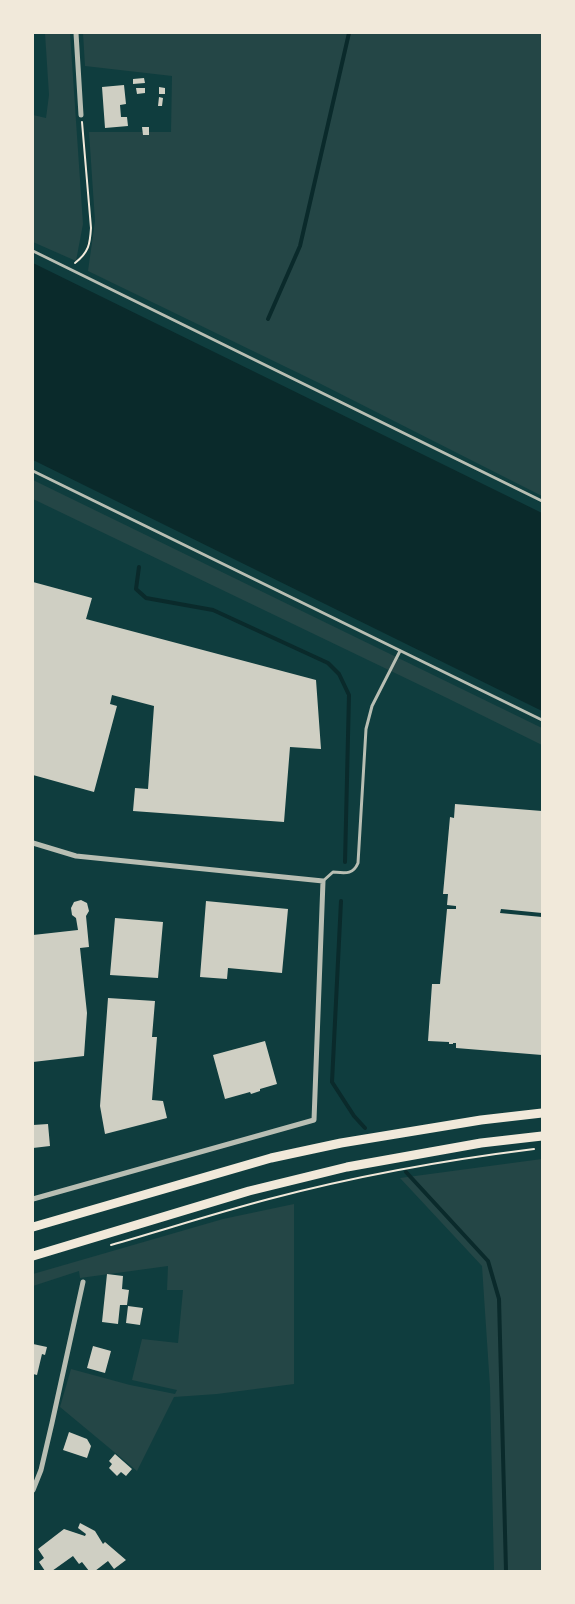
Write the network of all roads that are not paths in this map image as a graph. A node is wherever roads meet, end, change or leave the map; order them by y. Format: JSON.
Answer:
{"nodes":[{"id":1,"x":76,"y":33,"type":"edge"},
{"id":2,"x":81,"y":115,"type":"road end"},
{"id":3,"x":33,"y":251,"type":"edge"},
{"id":4,"x":33,"y":471,"type":"edge"},
{"id":5,"x":542,"y":501,"type":"edge"},
{"id":6,"x":400,"y":651,"type":"junction"},
{"id":7,"x":542,"y":720,"type":"edge"},
{"id":8,"x":33,"y":843,"type":"edge"},
{"id":9,"x":323,"y":881,"type":"junction"},
{"id":10,"x":542,"y":1113,"type":"edge"},
{"id":11,"x":542,"y":1136,"type":"edge"},
{"id":12,"x":33,"y":1199,"type":"edge"},
{"id":13,"x":33,"y":1227,"type":"edge"},
{"id":14,"x":37,"y":1255,"type":"edge"},
{"id":15,"x":83,"y":1282,"type":"dead end"},
{"id":16,"x":33,"y":1490,"type":"edge"}],
"edges":[{"from":1,"to":2,"type":"street"},
{"from":3,"to":5,"type":"lane"},
{"from":4,"to":6,"type":"lane"},
{"from":6,"to":7,"type":"lane"},
{"from":6,"to":9,"type":"lane"},
{"from":8,"to":9,"type":"street"},
{"from":9,"to":12,"type":"street"},
{"from":10,"to":13,"type":"main road"},
{"from":11,"to":14,"type":"main road"},
{"from":15,"to":16,"type":"street"}]}
